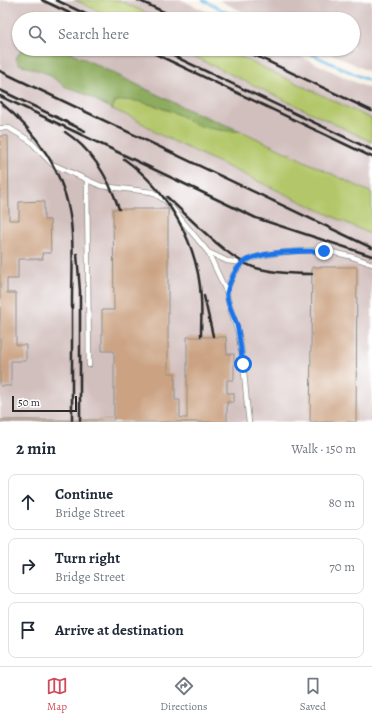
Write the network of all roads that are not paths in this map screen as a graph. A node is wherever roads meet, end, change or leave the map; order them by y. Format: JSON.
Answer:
{"nodes":[{"id":1,"x":0,"y":128,"type":"edge"},
{"id":2,"x":87,"y":180,"type":"junction"},
{"id":3,"x":208,"y":252,"type":"junction"},
{"id":4,"x":244,"y":263,"type":"junction"},
{"id":5,"x":372,"y":264,"type":"edge"},
{"id":6,"x":227,"y":293,"type":"junction"},
{"id":7,"x":89,"y":365,"type":"dead end"},
{"id":8,"x":249,"y":422,"type":"edge"}],
"edges":[{"from":1,"to":2,"type":"lane"},
{"from":2,"to":3,"type":"lane"},
{"from":2,"to":7,"type":"lane"},
{"from":3,"to":4,"type":"lane"},
{"from":3,"to":6,"type":"lane"},
{"from":4,"to":5,"type":"lane"},
{"from":4,"to":6,"type":"lane"},
{"from":6,"to":8,"type":"lane"}]}
